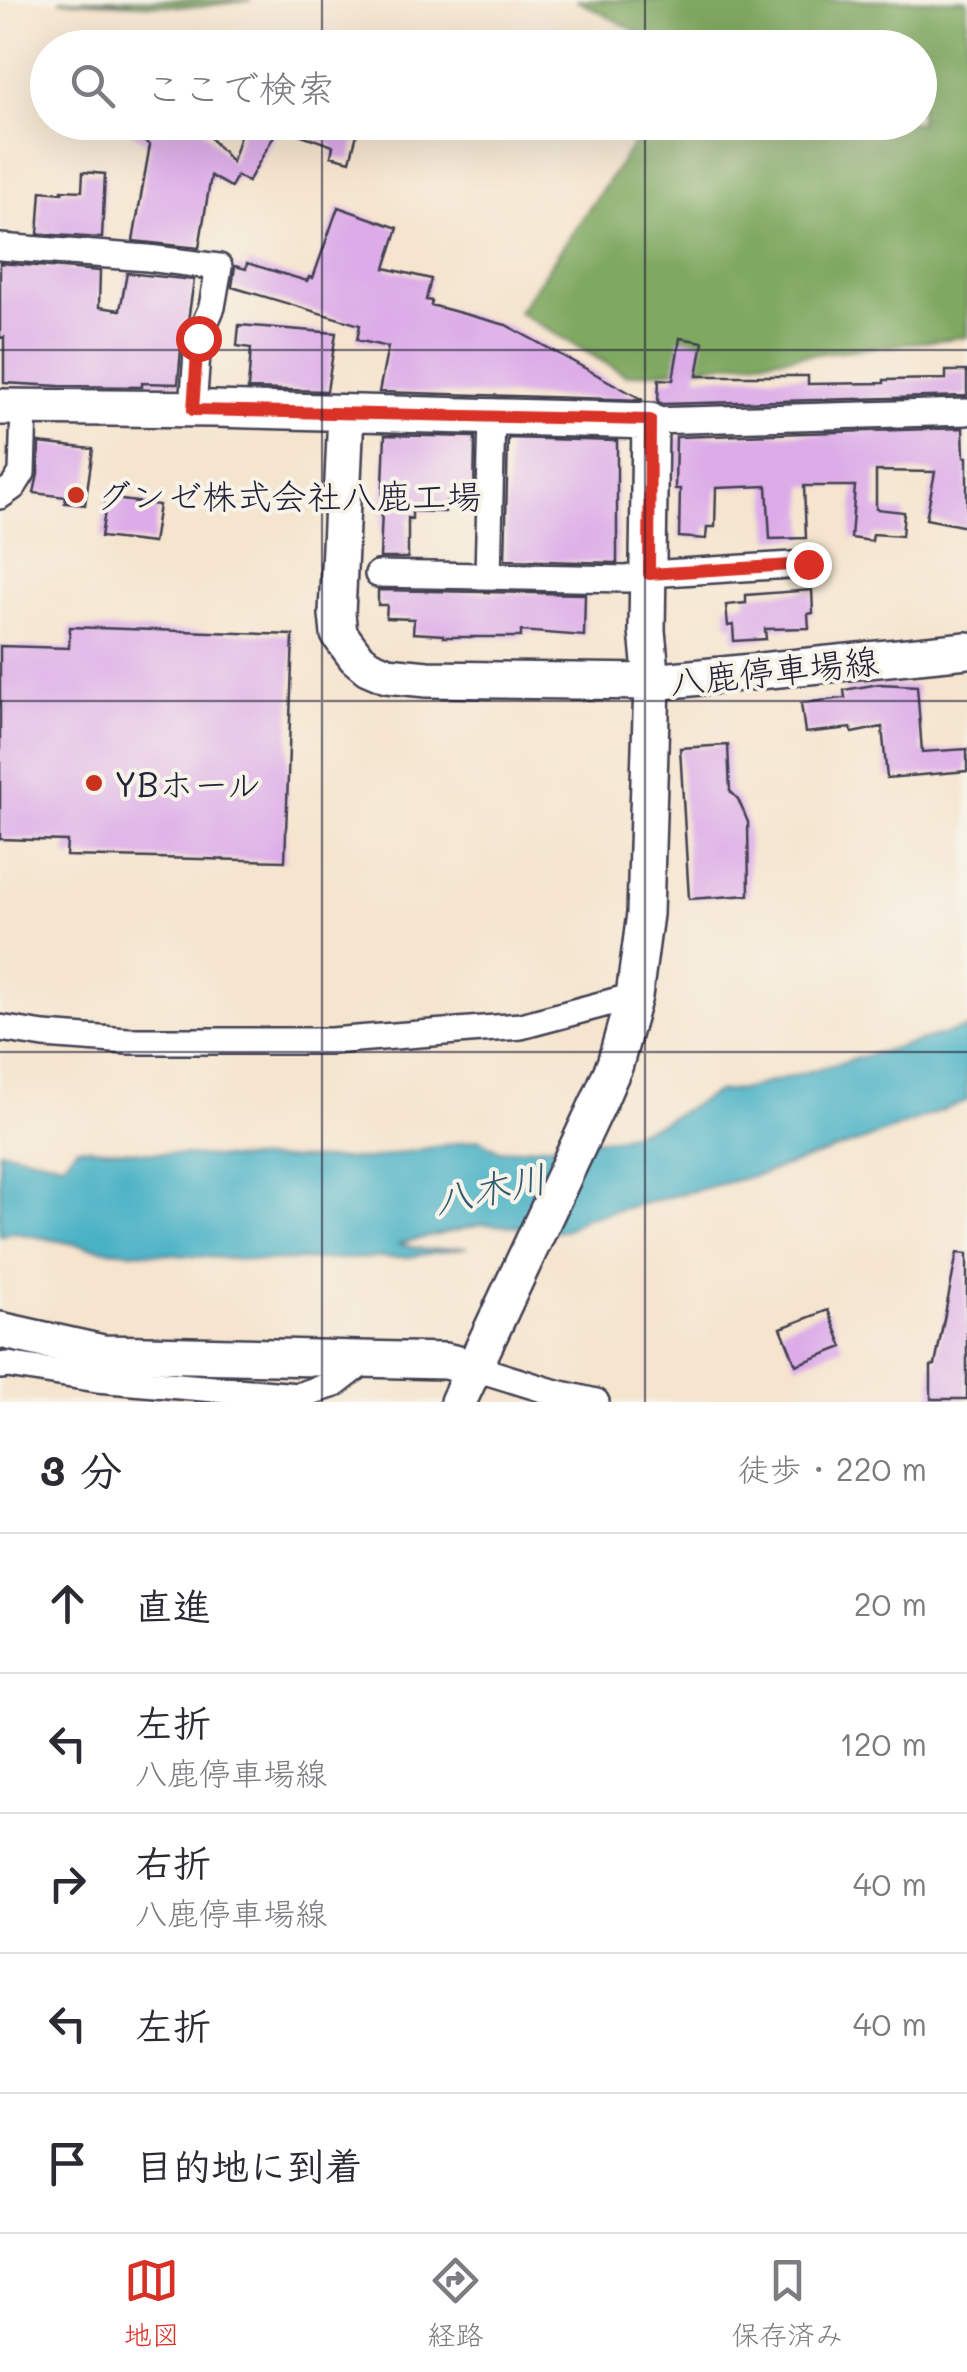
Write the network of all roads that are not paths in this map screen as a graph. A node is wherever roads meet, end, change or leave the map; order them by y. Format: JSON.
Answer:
{"nodes":[{"id":1,"x":0,"y":247,"type":"edge"},
{"id":2,"x":12,"y":408,"type":"edge"},
{"id":3,"x":193,"y":410,"type":"junction"},
{"id":4,"x":346,"y":412,"type":"junction"},
{"id":5,"x":967,"y":412,"type":"edge"},
{"id":6,"x":492,"y":416,"type":"junction"},
{"id":7,"x":650,"y":420,"type":"junction"},
{"id":8,"x":0,"y":496,"type":"edge"},
{"id":9,"x":808,"y":564,"type":"dead end"},
{"id":10,"x":378,"y":574,"type":"dead end"},
{"id":11,"x":649,"y":574,"type":"junction"},
{"id":12,"x":488,"y":575,"type":"junction"},
{"id":13,"x":967,"y":650,"type":"edge"},
{"id":14,"x":652,"y":682,"type":"junction"},
{"id":15,"x":632,"y":1005,"type":"junction"},
{"id":16,"x":0,"y":1028,"type":"edge"},
{"id":17,"x":0,"y":1330,"type":"edge"},
{"id":18,"x":481,"y":1352,"type":"junction"},
{"id":19,"x":366,"y":1360,"type":"junction"},
{"id":20,"x":0,"y":1366,"type":"edge"},
{"id":21,"x":458,"y":1402,"type":"edge"},
{"id":22,"x":596,"y":1402,"type":"edge"}],
"edges":[{"from":1,"to":3,"type":"street"},
{"from":2,"to":3,"type":"street"},
{"from":2,"to":8,"type":"street"},
{"from":3,"to":4,"type":"street"},
{"from":4,"to":6,"type":"street"},
{"from":4,"to":14,"type":"street"},
{"from":5,"to":7,"type":"street"},
{"from":6,"to":7,"type":"street"},
{"from":6,"to":12,"type":"street"},
{"from":7,"to":11,"type":"street","name":"八鹿停車場線"},
{"from":9,"to":11,"type":"street"},
{"from":10,"to":12,"type":"street"},
{"from":11,"to":12,"type":"street"},
{"from":11,"to":14,"type":"street","name":"八鹿停車場線"},
{"from":13,"to":14,"type":"street","name":"八鹿停車場線"},
{"from":14,"to":15,"type":"street"},
{"from":15,"to":16,"type":"street"},
{"from":15,"to":18,"type":"street"},
{"from":17,"to":19,"type":"street"},
{"from":18,"to":19,"type":"street"},
{"from":18,"to":21,"type":"street"},
{"from":18,"to":22,"type":"street"},
{"from":19,"to":20,"type":"street"}]}
